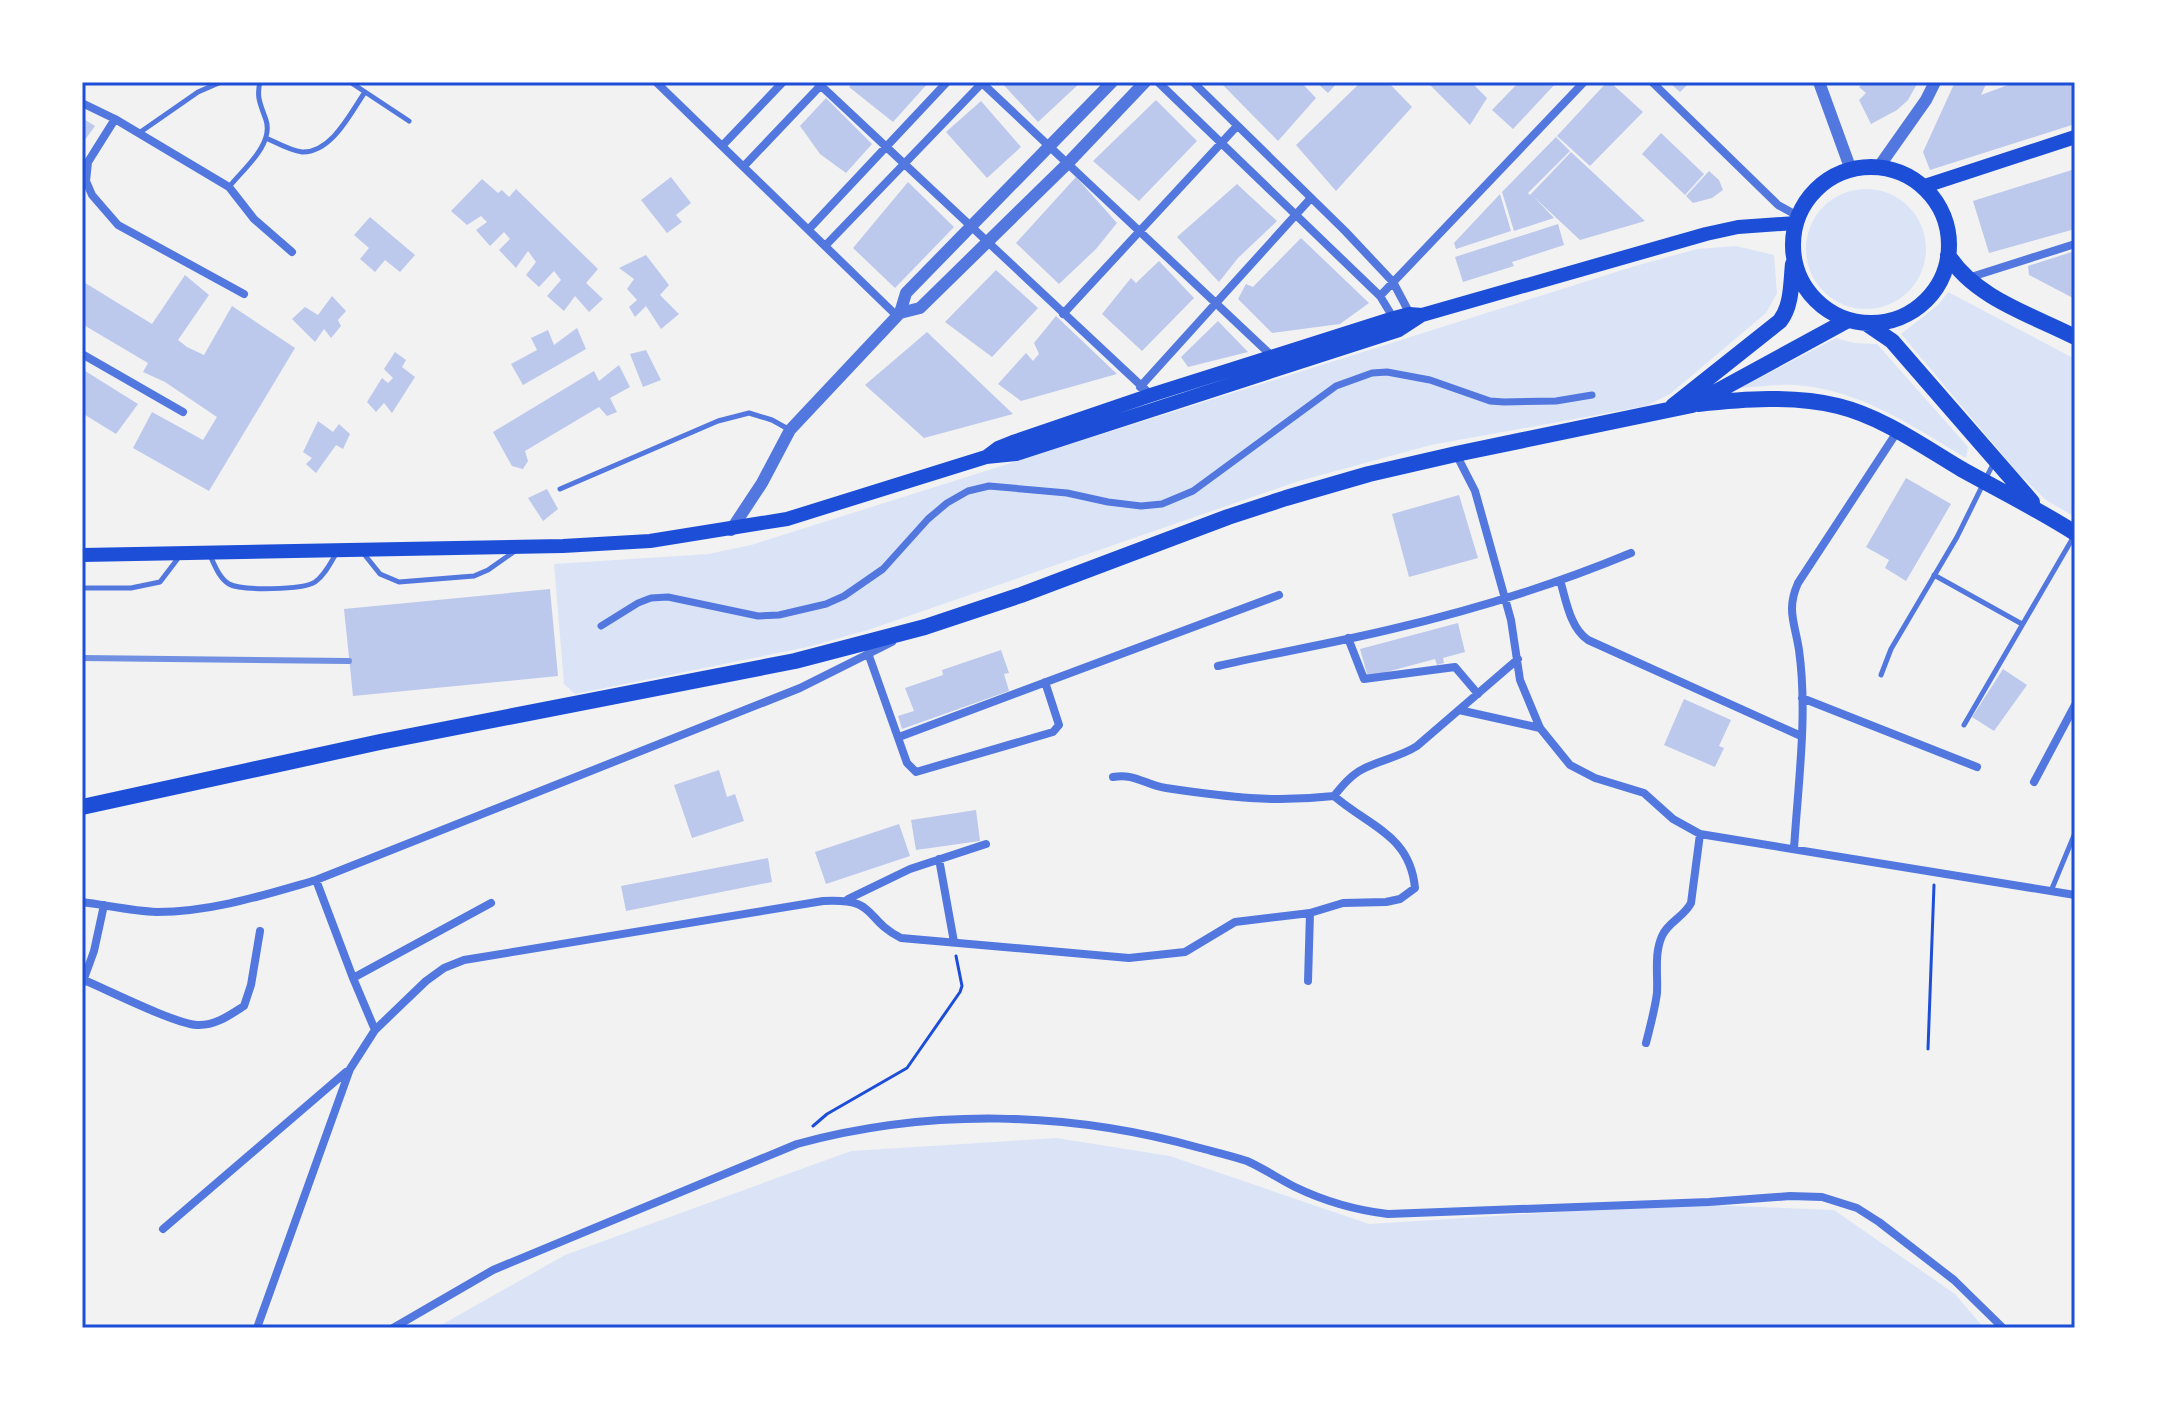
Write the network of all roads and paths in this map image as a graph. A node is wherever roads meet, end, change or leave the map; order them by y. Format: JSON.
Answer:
{"nodes":[{"id":1,"x":221,"y":82,"type":"edge"},
{"id":2,"x":260,"y":82,"type":"edge"},
{"id":3,"x":350,"y":82,"type":"edge"},
{"id":4,"x":783,"y":82,"type":"edge"},
{"id":5,"x":947,"y":82,"type":"edge"},
{"id":6,"x":982,"y":82,"type":"edge"},
{"id":7,"x":1112,"y":82,"type":"edge"},
{"id":8,"x":1145,"y":82,"type":"edge"},
{"id":9,"x":1158,"y":82,"type":"edge"},
{"id":10,"x":1193,"y":82,"type":"edge"},
{"id":11,"x":1584,"y":82,"type":"edge"},
{"id":12,"x":1652,"y":82,"type":"edge"},
{"id":13,"x":1819,"y":82,"type":"edge"},
{"id":14,"x":1935,"y":82,"type":"edge"},
{"id":15,"x":821,"y":83,"type":"edge"},
{"id":16,"x":662,"y":84,"type":"edge"},
{"id":17,"x":365,"y":92,"type":"junction"},
{"id":18,"x":82,"y":103,"type":"edge"},
{"id":19,"x":115,"y":119,"type":"junction"},
{"id":20,"x":409,"y":121,"type":"dead end"},
{"id":21,"x":1237,"y":126,"type":"junction"},
{"id":22,"x":139,"y":133,"type":"junction"},
{"id":23,"x":2075,"y":137,"type":"edge"},
{"id":24,"x":266,"y":138,"type":"junction"},
{"id":25,"x":1222,"y":143,"type":"junction"},
{"id":26,"x":722,"y":146,"type":"junction"},
{"id":27,"x":886,"y":147,"type":"junction"},
{"id":28,"x":1050,"y":147,"type":"junction"},
{"id":29,"x":904,"y":164,"type":"junction"},
{"id":30,"x":1067,"y":164,"type":"junction"},
{"id":31,"x":744,"y":166,"type":"junction"},
{"id":32,"x":1878,"y":168,"type":"junction"},
{"id":33,"x":1851,"y":170,"type":"junction"},
{"id":34,"x":1925,"y":186,"type":"junction"},
{"id":35,"x":229,"y":187,"type":"junction"},
{"id":36,"x":1311,"y":198,"type":"junction"},
{"id":37,"x":1295,"y":214,"type":"junction"},
{"id":38,"x":1797,"y":220,"type":"junction"},
{"id":39,"x":971,"y":227,"type":"junction"},
{"id":40,"x":809,"y":229,"type":"junction"},
{"id":41,"x":1139,"y":232,"type":"junction"},
{"id":42,"x":987,"y":241,"type":"junction"},
{"id":43,"x":2075,"y":244,"type":"edge"},
{"id":44,"x":826,"y":245,"type":"junction"},
{"id":45,"x":292,"y":252,"type":"dead end"},
{"id":46,"x":1948,"y":255,"type":"junction"},
{"id":47,"x":1793,"y":258,"type":"junction"},
{"id":48,"x":1967,"y":278,"type":"junction"},
{"id":49,"x":1393,"y":282,"type":"junction"},
{"id":50,"x":244,"y":294,"type":"dead end"},
{"id":51,"x":1380,"y":296,"type":"junction"},
{"id":52,"x":1215,"y":304,"type":"junction"},
{"id":53,"x":898,"y":314,"type":"junction"},
{"id":54,"x":1063,"y":314,"type":"junction"},
{"id":55,"x":1415,"y":317,"type":"junction"},
{"id":56,"x":1848,"y":320,"type":"junction"},
{"id":57,"x":1396,"y":324,"type":"junction"},
{"id":58,"x":1867,"y":324,"type":"junction"},
{"id":59,"x":2074,"y":336,"type":"edge"},
{"id":60,"x":82,"y":354,"type":"edge"},
{"id":61,"x":1273,"y":357,"type":"junction"},
{"id":62,"x":1146,"y":391,"type":"junction"},
{"id":63,"x":1592,"y":395,"type":"dead end"},
{"id":64,"x":1692,"y":405,"type":"junction"},
{"id":65,"x":1670,"y":409,"type":"junction"},
{"id":66,"x":183,"y":412,"type":"dead end"},
{"id":67,"x":790,"y":430,"type":"junction"},
{"id":68,"x":1897,"y":432,"type":"junction"},
{"id":69,"x":1456,"y":454,"type":"junction"},
{"id":70,"x":986,"y":457,"type":"junction"},
{"id":71,"x":1996,"y":461,"type":"junction"},
{"id":72,"x":1985,"y":483,"type":"junction"},
{"id":73,"x":560,"y":489,"type":"dead end"},
{"id":74,"x":2038,"y":509,"type":"junction"},
{"id":75,"x":731,"y":530,"type":"junction"},
{"id":76,"x":2075,"y":534,"type":"edge"},
{"id":77,"x":520,"y":547,"type":"junction"},
{"id":78,"x":338,"y":550,"type":"junction"},
{"id":79,"x":362,"y":550,"type":"junction"},
{"id":80,"x":182,"y":553,"type":"junction"},
{"id":81,"x":209,"y":553,"type":"junction"},
{"id":82,"x":1631,"y":553,"type":"dead end"},
{"id":83,"x":82,"y":555,"type":"edge"},
{"id":84,"x":1934,"y":575,"type":"junction"},
{"id":85,"x":1560,"y":580,"type":"junction"},
{"id":86,"x":82,"y":588,"type":"edge"},
{"id":87,"x":1279,"y":595,"type":"dead end"},
{"id":88,"x":1504,"y":598,"type":"junction"},
{"id":89,"x":2022,"y":624,"type":"junction"},
{"id":90,"x":601,"y":626,"type":"dead end"},
{"id":91,"x":925,"y":627,"type":"junction"},
{"id":92,"x":1348,"y":638,"type":"junction"},
{"id":93,"x":868,"y":653,"type":"junction"},
{"id":94,"x":1518,"y":659,"type":"junction"},
{"id":95,"x":1218,"y":666,"type":"dead end"},
{"id":96,"x":1881,"y":675,"type":"dead end"},
{"id":97,"x":1045,"y":682,"type":"junction"},
{"id":98,"x":1478,"y":694,"type":"junction"},
{"id":99,"x":1802,"y":698,"type":"junction"},
{"id":100,"x":2075,"y":705,"type":"edge"},
{"id":101,"x":1459,"y":710,"type":"junction"},
{"id":102,"x":1964,"y":725,"type":"dead end"},
{"id":103,"x":1540,"y":728,"type":"junction"},
{"id":104,"x":1801,"y":736,"type":"junction"},
{"id":105,"x":899,"y":737,"type":"junction"},
{"id":106,"x":1977,"y":767,"type":"dead end"},
{"id":107,"x":1113,"y":777,"type":"dead end"},
{"id":108,"x":2034,"y":782,"type":"dead end"},
{"id":109,"x":1334,"y":796,"type":"junction"},
{"id":110,"x":82,"y":807,"type":"edge"},
{"id":111,"x":2075,"y":833,"type":"edge"},
{"id":112,"x":1700,"y":834,"type":"junction"},
{"id":113,"x":986,"y":844,"type":"dead end"},
{"id":114,"x":1794,"y":849,"type":"junction"},
{"id":115,"x":939,"y":859,"type":"junction"},
{"id":116,"x":1935,"y":872,"type":"junction"},
{"id":117,"x":316,"y":880,"type":"junction"},
{"id":118,"x":2051,"y":891,"type":"junction"},
{"id":119,"x":2075,"y":895,"type":"edge"},
{"id":120,"x":848,"y":899,"type":"junction"},
{"id":121,"x":82,"y":902,"type":"edge"},
{"id":122,"x":491,"y":903,"type":"dead end"},
{"id":123,"x":104,"y":905,"type":"junction"},
{"id":124,"x":1310,"y":913,"type":"junction"},
{"id":125,"x":260,"y":931,"type":"dead end"},
{"id":126,"x":954,"y":942,"type":"junction"},
{"id":127,"x":353,"y":978,"type":"junction"},
{"id":128,"x":1308,"y":981,"type":"dead end"},
{"id":129,"x":83,"y":982,"type":"edge"},
{"id":130,"x":375,"y":1030,"type":"junction"},
{"id":131,"x":1646,"y":1043,"type":"dead end"},
{"id":132,"x":1928,"y":1049,"type":"dead end"},
{"id":133,"x":350,"y":1069,"type":"junction"},
{"id":134,"x":797,"y":1144,"type":"junction"},
{"id":135,"x":163,"y":1229,"type":"dead end"},
{"id":136,"x":257,"y":1328,"type":"edge"},
{"id":137,"x":393,"y":1328,"type":"edge"},
{"id":138,"x":2003,"y":1328,"type":"edge"}],
"edges":[{"from":1,"to":22,"type":"lane"},
{"from":2,"to":24,"type":"lane"},
{"from":3,"to":17,"type":"lane"},
{"from":4,"to":26,"type":"street"},
{"from":5,"to":27,"type":"street"},
{"from":6,"to":28,"type":"street"},
{"from":6,"to":29,"type":"street"},
{"from":7,"to":28,"type":"street"},
{"from":8,"to":30,"type":"street"},
{"from":9,"to":25,"type":"street"},
{"from":10,"to":21,"type":"street"},
{"from":11,"to":49,"type":"street"},
{"from":12,"to":38,"type":"street"},
{"from":13,"to":33,"type":"street"},
{"from":14,"to":32,"type":"street"},
{"from":15,"to":27,"type":"street"},
{"from":15,"to":31,"type":"street"},
{"from":16,"to":26,"type":"street"},
{"from":17,"to":20,"type":"lane"},
{"from":17,"to":24,"type":"lane"},
{"from":18,"to":19,"type":"street"},
{"from":19,"to":22,"type":"street"},
{"from":19,"to":50,"type":"street"},
{"from":21,"to":25,"type":"street"},
{"from":21,"to":36,"type":"street"},
{"from":22,"to":35,"type":"street"},
{"from":23,"to":34,"type":"main road"},
{"from":24,"to":35,"type":"lane"},
{"from":25,"to":37,"type":"street"},
{"from":25,"to":41,"type":"street"},
{"from":26,"to":31,"type":"street"},
{"from":27,"to":29,"type":"street"},
{"from":27,"to":40,"type":"street"},
{"from":28,"to":30,"type":"street"},
{"from":28,"to":39,"type":"street"},
{"from":29,"to":39,"type":"street"},
{"from":29,"to":44,"type":"street"},
{"from":30,"to":41,"type":"street"},
{"from":30,"to":42,"type":"street"},
{"from":31,"to":40,"type":"street"},
{"from":32,"to":33,"type":"main road"},
{"from":32,"to":34,"type":"main road"},
{"from":33,"to":38,"type":"main road"},
{"from":34,"to":46,"type":"main road"},
{"from":35,"to":45,"type":"street"},
{"from":36,"to":37,"type":"street"},
{"from":36,"to":49,"type":"street"},
{"from":37,"to":51,"type":"street"},
{"from":37,"to":52,"type":"street"},
{"from":38,"to":47,"type":"main road"},
{"from":38,"to":55,"type":"main road"},
{"from":39,"to":42,"type":"street"},
{"from":39,"to":53,"type":"street"},
{"from":40,"to":44,"type":"street"},
{"from":41,"to":52,"type":"street"},
{"from":41,"to":54,"type":"street"},
{"from":42,"to":53,"type":"street"},
{"from":42,"to":54,"type":"street"},
{"from":43,"to":48,"type":"street"},
{"from":44,"to":53,"type":"street"},
{"from":46,"to":48,"type":"main road"},
{"from":46,"to":58,"type":"main road"},
{"from":47,"to":56,"type":"main road"},
{"from":47,"to":65,"type":"main road"},
{"from":48,"to":59,"type":"main road"},
{"from":49,"to":51,"type":"street"},
{"from":49,"to":55,"type":"street"},
{"from":51,"to":57,"type":"street"},
{"from":52,"to":61,"type":"street"},
{"from":52,"to":62,"type":"street"},
{"from":53,"to":67,"type":"street"},
{"from":54,"to":62,"type":"street"},
{"from":55,"to":57,"type":"main road"},
{"from":56,"to":58,"type":"main road"},
{"from":56,"to":64,"type":"main road"},
{"from":57,"to":61,"type":"main road"},
{"from":57,"to":70,"type":"main road"},
{"from":58,"to":71,"type":"main road"},
{"from":60,"to":66,"type":"street"},
{"from":61,"to":62,"type":"main road"},
{"from":62,"to":70,"type":"main road"},
{"from":63,"to":90,"type":"street"},
{"from":64,"to":65,"type":"main road"},
{"from":64,"to":68,"type":"main road"},
{"from":65,"to":69,"type":"main road"},
{"from":67,"to":73,"type":"lane"},
{"from":67,"to":75,"type":"street"},
{"from":68,"to":72,"type":"main road"},
{"from":68,"to":99,"type":"street"},
{"from":69,"to":88,"type":"street"},
{"from":69,"to":91,"type":"main road"},
{"from":70,"to":75,"type":"main road"},
{"from":71,"to":72,"type":"lane"},
{"from":71,"to":74,"type":"main road"},
{"from":72,"to":74,"type":"main road"},
{"from":72,"to":84,"type":"lane"},
{"from":74,"to":76,"type":"main road"},
{"from":75,"to":77,"type":"main road"},
{"from":76,"to":89,"type":"lane"},
{"from":77,"to":79,"type":"main road"},
{"from":77,"to":79,"type":"lane"},
{"from":78,"to":79,"type":"main road"},
{"from":78,"to":81,"type":"main road"},
{"from":78,"to":81,"type":"lane"},
{"from":80,"to":81,"type":"main road"},
{"from":80,"to":83,"type":"main road"},
{"from":80,"to":86,"type":"lane"},
{"from":82,"to":85,"type":"street"},
{"from":84,"to":89,"type":"lane"},
{"from":84,"to":96,"type":"lane"},
{"from":85,"to":88,"type":"street"},
{"from":85,"to":104,"type":"street"},
{"from":87,"to":97,"type":"street"},
{"from":88,"to":92,"type":"street"},
{"from":88,"to":94,"type":"street"},
{"from":89,"to":102,"type":"lane"},
{"from":91,"to":93,"type":"street"},
{"from":91,"to":110,"type":"main road"},
{"from":92,"to":95,"type":"street"},
{"from":92,"to":98,"type":"street"},
{"from":93,"to":105,"type":"street"},
{"from":93,"to":117,"type":"street"},
{"from":94,"to":98,"type":"street"},
{"from":94,"to":103,"type":"street"},
{"from":97,"to":105,"type":"street"},
{"from":97,"to":105,"type":"street"},
{"from":98,"to":101,"type":"street"},
{"from":99,"to":104,"type":"street"},
{"from":99,"to":106,"type":"street"},
{"from":100,"to":108,"type":"street"},
{"from":101,"to":103,"type":"street"},
{"from":101,"to":109,"type":"street"},
{"from":103,"to":112,"type":"street"},
{"from":104,"to":114,"type":"street"},
{"from":107,"to":109,"type":"street"},
{"from":109,"to":124,"type":"street"},
{"from":111,"to":118,"type":"lane"},
{"from":112,"to":114,"type":"street"},
{"from":112,"to":131,"type":"street"},
{"from":113,"to":115,"type":"street"},
{"from":114,"to":116,"type":"street"},
{"from":115,"to":120,"type":"street"},
{"from":115,"to":126,"type":"street"},
{"from":116,"to":118,"type":"street"},
{"from":116,"to":132,"type":"path"},
{"from":117,"to":123,"type":"street"},
{"from":117,"to":127,"type":"street"},
{"from":118,"to":119,"type":"street"},
{"from":120,"to":126,"type":"street"},
{"from":120,"to":130,"type":"street"},
{"from":121,"to":123,"type":"street"},
{"from":122,"to":127,"type":"street"},
{"from":123,"to":129,"type":"street"},
{"from":124,"to":126,"type":"street"},
{"from":124,"to":128,"type":"street"},
{"from":125,"to":129,"type":"street"},
{"from":126,"to":134,"type":"path"},
{"from":127,"to":130,"type":"street"},
{"from":130,"to":133,"type":"street"},
{"from":133,"to":135,"type":"street"},
{"from":133,"to":136,"type":"street"},
{"from":134,"to":137,"type":"street"},
{"from":134,"to":138,"type":"street"}]}
